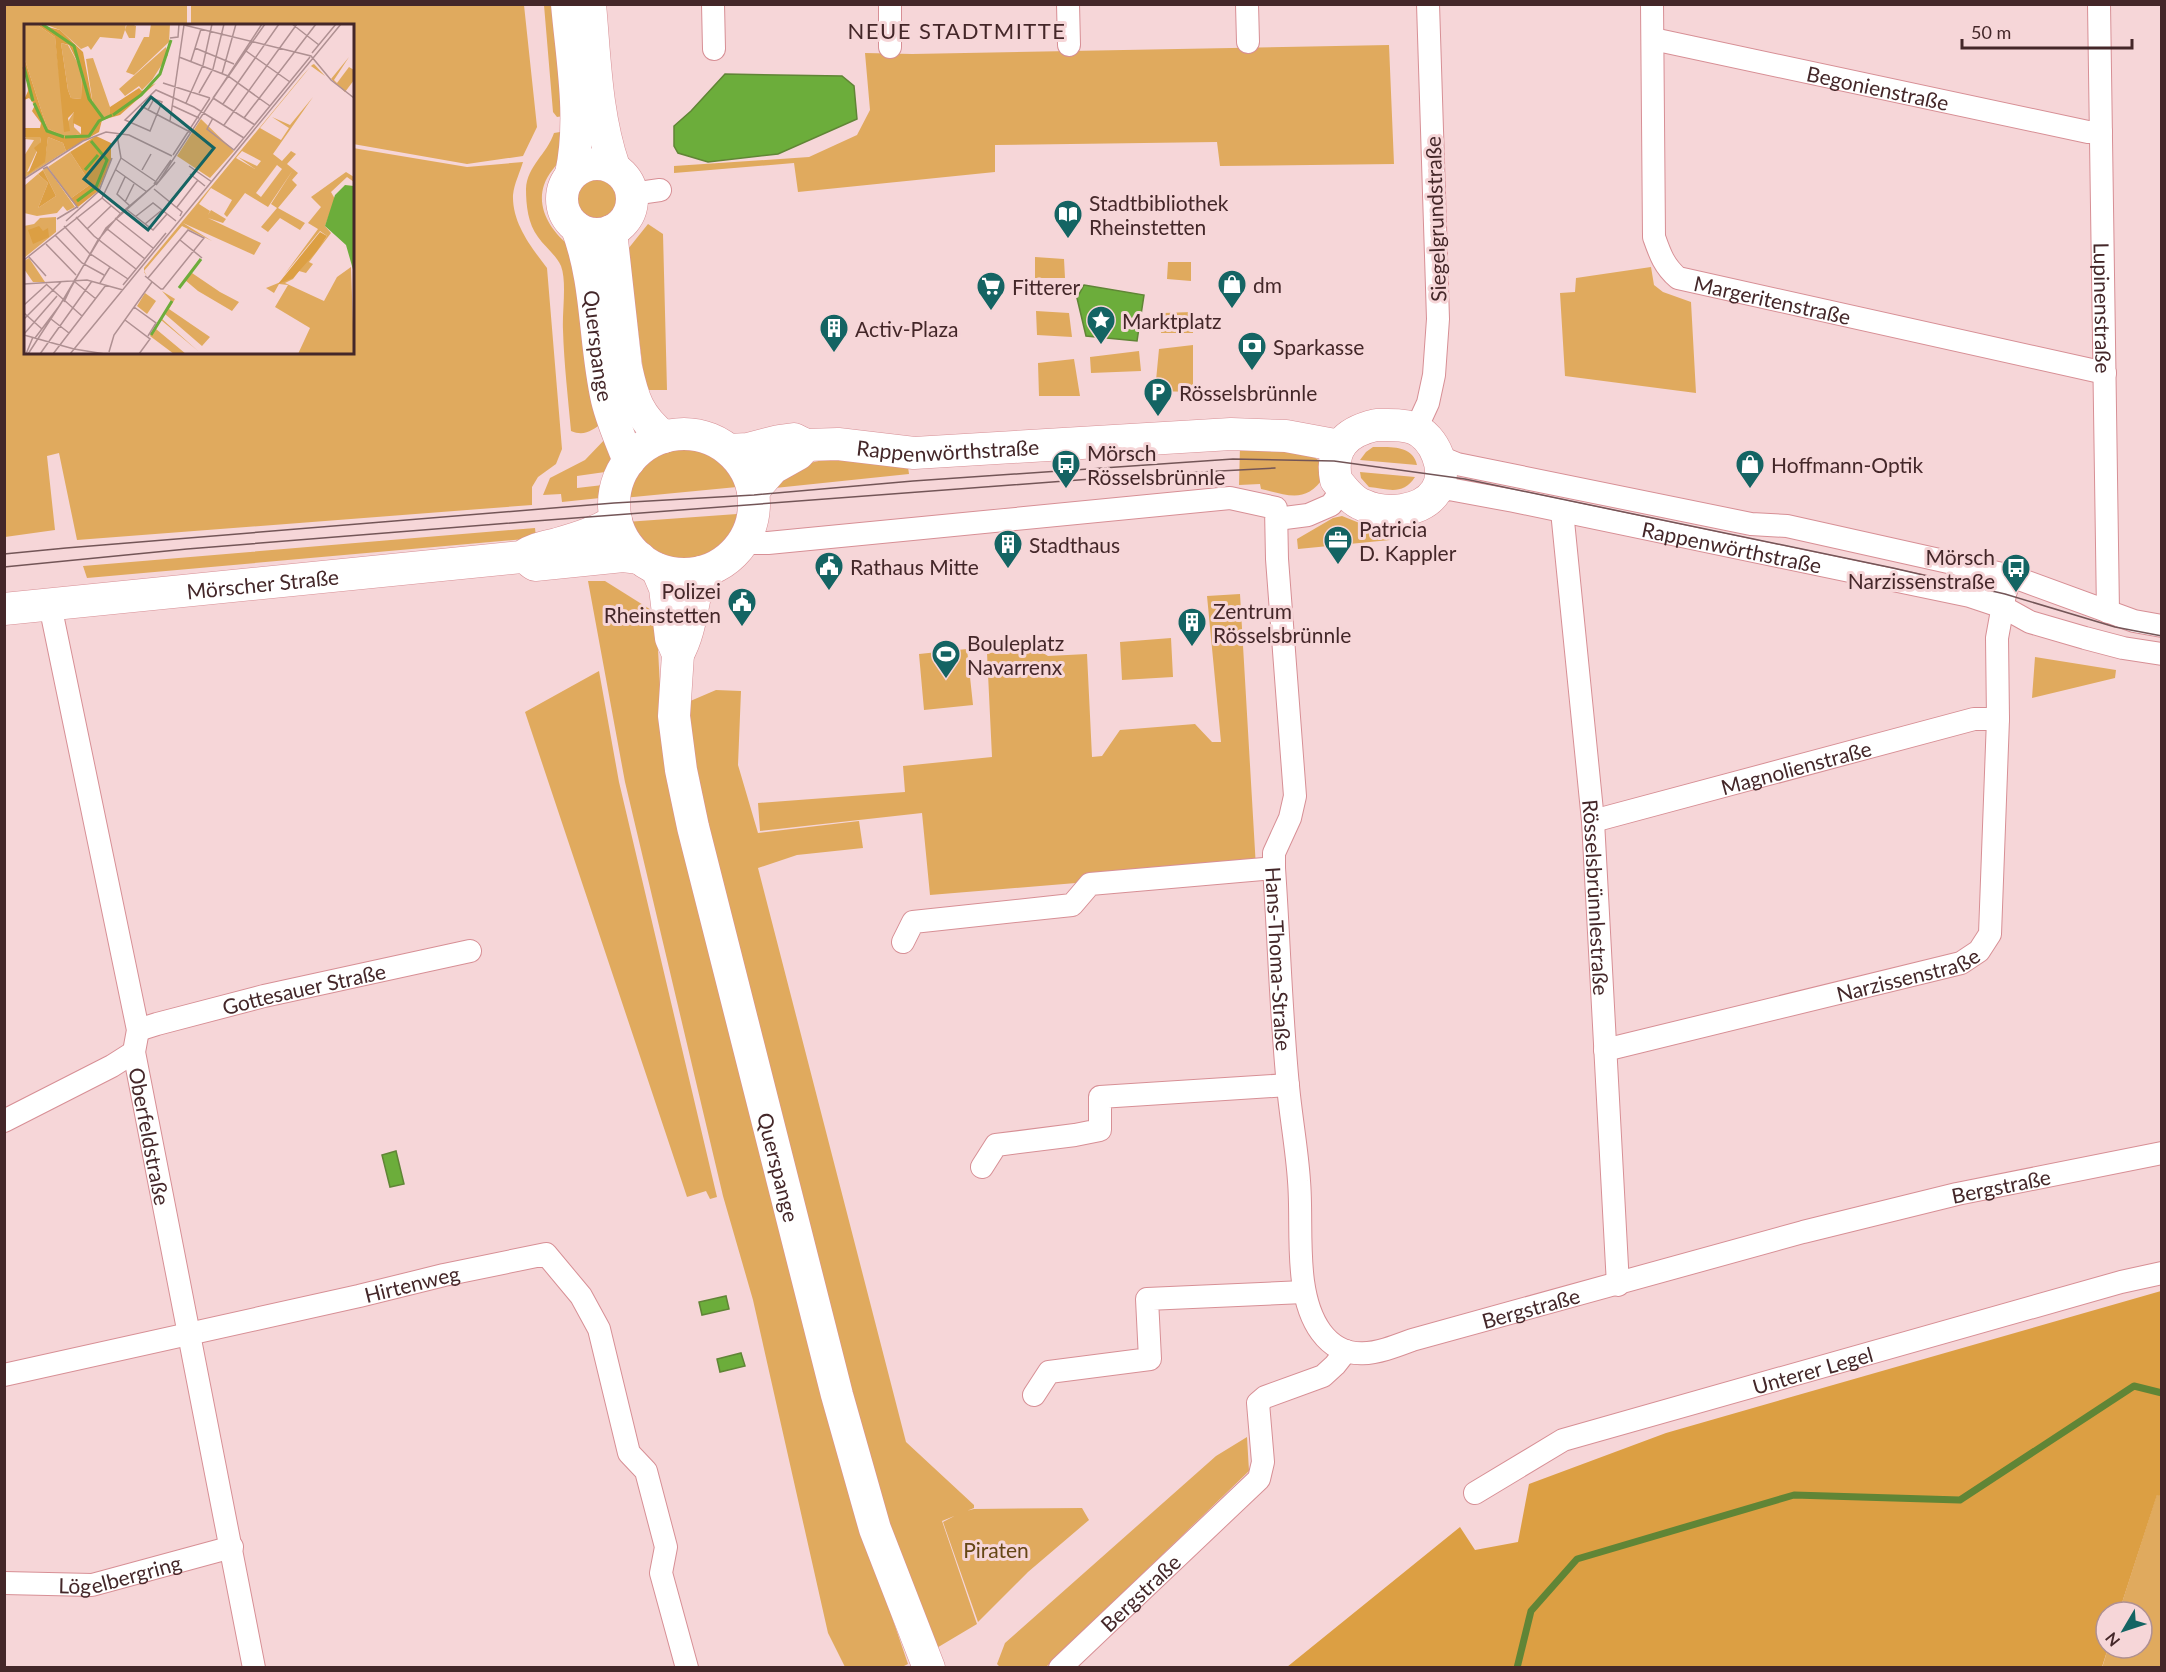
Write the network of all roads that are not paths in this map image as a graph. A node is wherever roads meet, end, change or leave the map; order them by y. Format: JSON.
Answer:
{"nodes":[{"id":1,"x":567,"y":4,"type":"edge"},
{"id":2,"x":590,"y":4,"type":"edge"},
{"id":3,"x":713,"y":4,"type":"edge"},
{"id":4,"x":890,"y":4,"type":"edge"},
{"id":5,"x":1068,"y":4,"type":"edge"},
{"id":6,"x":1247,"y":4,"type":"edge"},
{"id":7,"x":1428,"y":4,"type":"edge"},
{"id":8,"x":1652,"y":4,"type":"edge"},
{"id":9,"x":2099,"y":4,"type":"edge"},
{"id":10,"x":1653,"y":39,"type":"junction"},
{"id":11,"x":1248,"y":42,"type":"dead end"},
{"id":12,"x":1069,"y":45,"type":"dead end"},
{"id":13,"x":890,"y":47,"type":"dead end"},
{"id":14,"x":714,"y":49,"type":"dead end"},
{"id":15,"x":2101,"y":132,"type":"junction"},
{"id":16,"x":614,"y":167,"type":"junction"},
{"id":17,"x":571,"y":174,"type":"junction"},
{"id":18,"x":577,"y":228,"type":"junction"},
{"id":19,"x":611,"y":231,"type":"junction"},
{"id":20,"x":2105,"y":373,"type":"junction"},
{"id":21,"x":1416,"y":429,"type":"junction"},
{"id":22,"x":664,"y":437,"type":"junction"},
{"id":23,"x":806,"y":445,"type":"junction"},
{"id":24,"x":1340,"y":446,"type":"junction"},
{"id":25,"x":729,"y":450,"type":"junction"},
{"id":26,"x":1440,"y":457,"type":"junction"},
{"id":27,"x":629,"y":461,"type":"junction"},
{"id":28,"x":1342,"y":488,"type":"junction"},
{"id":29,"x":753,"y":491,"type":"junction"},
{"id":30,"x":1436,"y":492,"type":"junction"},
{"id":31,"x":1562,"y":511,"type":"junction"},
{"id":32,"x":1277,"y":519,"type":"junction"},
{"id":33,"x":616,"y":520,"type":"junction"},
{"id":34,"x":742,"y":543,"type":"junction"},
{"id":35,"x":521,"y":557,"type":"junction"},
{"id":36,"x":648,"y":563,"type":"junction"},
{"id":37,"x":701,"y":572,"type":"junction"},
{"id":38,"x":2011,"y":576,"type":"junction"},
{"id":39,"x":50,"y":605,"type":"junction"},
{"id":40,"x":2003,"y":607,"type":"junction"},
{"id":41,"x":4,"y":609,"type":"edge"},
{"id":42,"x":2108,"y":612,"type":"junction"},
{"id":43,"x":2162,"y":626,"type":"edge"},
{"id":44,"x":678,"y":654,"type":"junction"},
{"id":45,"x":2162,"y":654,"type":"edge"},
{"id":46,"x":1998,"y":719,"type":"junction"},
{"id":47,"x":1593,"y":821,"type":"junction"},
{"id":48,"x":1274,"y":868,"type":"junction"},
{"id":49,"x":903,"y":942,"type":"dead end"},
{"id":50,"x":470,"y":951,"type":"dead end"},
{"id":51,"x":136,"y":1041,"type":"junction"},
{"id":52,"x":1605,"y":1050,"type":"junction"},
{"id":53,"x":1288,"y":1086,"type":"junction"},
{"id":54,"x":4,"y":1121,"type":"edge"},
{"id":55,"x":2162,"y":1153,"type":"edge"},
{"id":56,"x":982,"y":1167,"type":"dead end"},
{"id":57,"x":2162,"y":1273,"type":"edge"},
{"id":58,"x":1618,"y":1285,"type":"junction"},
{"id":59,"x":1304,"y":1292,"type":"junction"},
{"id":60,"x":189,"y":1335,"type":"junction"},
{"id":61,"x":1346,"y":1351,"type":"junction"},
{"id":62,"x":4,"y":1375,"type":"edge"},
{"id":63,"x":1034,"y":1395,"type":"dead end"},
{"id":64,"x":1475,"y":1493,"type":"dead end"},
{"id":65,"x":232,"y":1547,"type":"junction"},
{"id":66,"x":4,"y":1583,"type":"edge"},
{"id":67,"x":254,"y":1668,"type":"edge"},
{"id":68,"x":687,"y":1668,"type":"edge"},
{"id":69,"x":929,"y":1668,"type":"edge"},
{"id":70,"x":1060,"y":1668,"type":"edge"}],
"edges":[{"from":1,"to":17,"type":"main road"},
{"from":2,"to":16,"type":"main road"},
{"from":3,"to":14,"type":"street"},
{"from":4,"to":13,"type":"street"},
{"from":5,"to":12,"type":"street"},
{"from":6,"to":11,"type":"street"},
{"from":7,"to":21,"type":"street","name":"Siegelgrundstraße"},
{"from":8,"to":10,"type":"street","name":"Margeritenstraße"},
{"from":9,"to":15,"type":"street","name":"Lupinenstraße"},
{"from":10,"to":15,"type":"street","name":"Begonienstraße"},
{"from":10,"to":20,"type":"street","name":"Margeritenstraße"},
{"from":15,"to":20,"type":"street","name":"Lupinenstraße"},
{"from":16,"to":17,"type":"main road"},
{"from":16,"to":19,"type":"main road"},
{"from":17,"to":18,"type":"main road"},
{"from":18,"to":19,"type":"main road"},
{"from":18,"to":27,"type":"main road","name":"Querspange"},
{"from":19,"to":22,"type":"main road","name":"Querspange"},
{"from":20,"to":42,"type":"street","name":"Lupinenstraße"},
{"from":21,"to":24,"type":"main road"},
{"from":21,"to":26,"type":"main road"},
{"from":22,"to":25,"type":"main road"},
{"from":22,"to":27,"type":"main road"},
{"from":23,"to":24,"type":"main road","name":"Rappenwörthstraße"},
{"from":23,"to":25,"type":"main road","name":"Rappenwörthstraße"},
{"from":23,"to":29,"type":"main road"},
{"from":24,"to":28,"type":"main road"},
{"from":25,"to":29,"type":"main road"},
{"from":26,"to":30,"type":"main road"},
{"from":26,"to":38,"type":"street","name":"Rappenwörthstraße"},
{"from":27,"to":33,"type":"main road"},
{"from":28,"to":30,"type":"main road"},
{"from":28,"to":32,"type":"street"},
{"from":29,"to":34,"type":"main road"},
{"from":30,"to":31,"type":"street","name":"Rappenwörthstraße"},
{"from":31,"to":40,"type":"street","name":"Rappenwörthstraße"},
{"from":31,"to":47,"type":"street","name":"Rösselsbrünnlestraße"},
{"from":32,"to":34,"type":"street"},
{"from":32,"to":48,"type":"street","name":"Hans-Thoma-Straße"},
{"from":33,"to":35,"type":"main road","name":"Mörscher Straße"},
{"from":33,"to":36,"type":"main road"},
{"from":34,"to":37,"type":"main road"},
{"from":35,"to":36,"type":"main road","name":"Mörscher Straße"},
{"from":35,"to":39,"type":"main road","name":"Mörscher Straße"},
{"from":36,"to":37,"type":"main road"},
{"from":36,"to":44,"type":"main road"},
{"from":37,"to":44,"type":"main road"},
{"from":38,"to":40,"type":"street","name":"Narzissenstraße"},
{"from":38,"to":42,"type":"street","name":"Rappenwörthstraße"},
{"from":39,"to":41,"type":"main road","name":"Mörscher Straße"},
{"from":39,"to":51,"type":"street","name":"Oberfeldstraße"},
{"from":40,"to":45,"type":"street","name":"Rappenwörthstraße"},
{"from":40,"to":46,"type":"street","name":"Narzissenstraße"},
{"from":42,"to":43,"type":"street","name":"Rappenwörthstraße"},
{"from":44,"to":69,"type":"main road","name":"Querspange"},
{"from":46,"to":47,"type":"street","name":"Magnolienstraße"},
{"from":46,"to":52,"type":"street","name":"Narzissenstraße"},
{"from":47,"to":52,"type":"street","name":"Rösselsbrünnlestraße"},
{"from":48,"to":49,"type":"street"},
{"from":48,"to":53,"type":"street","name":"Hans-Thoma-Straße"},
{"from":50,"to":51,"type":"street","name":"Gottesauer Straße"},
{"from":51,"to":54,"type":"street","name":"Gottesauer Straße"},
{"from":51,"to":60,"type":"street","name":"Oberfeldstraße"},
{"from":52,"to":58,"type":"street","name":"Rösselsbrünnlestraße"},
{"from":53,"to":56,"type":"street"},
{"from":53,"to":59,"type":"street","name":"Hans-Thoma-Straße"},
{"from":55,"to":58,"type":"street","name":"Bergstraße"},
{"from":57,"to":64,"type":"street","name":"Unterer Legel"},
{"from":58,"to":61,"type":"street","name":"Bergstraße"},
{"from":59,"to":61,"type":"street","name":"Hans-Thoma-Straße"},
{"from":59,"to":63,"type":"street"},
{"from":60,"to":62,"type":"street"},
{"from":60,"to":65,"type":"street","name":"Oberfeldstraße"},
{"from":60,"to":68,"type":"street","name":"Hirtenweg"},
{"from":61,"to":70,"type":"street","name":"Bergstraße"},
{"from":65,"to":66,"type":"street","name":"Lögelbergring"},
{"from":65,"to":67,"type":"street","name":"Oberfeldstraße"}]}
